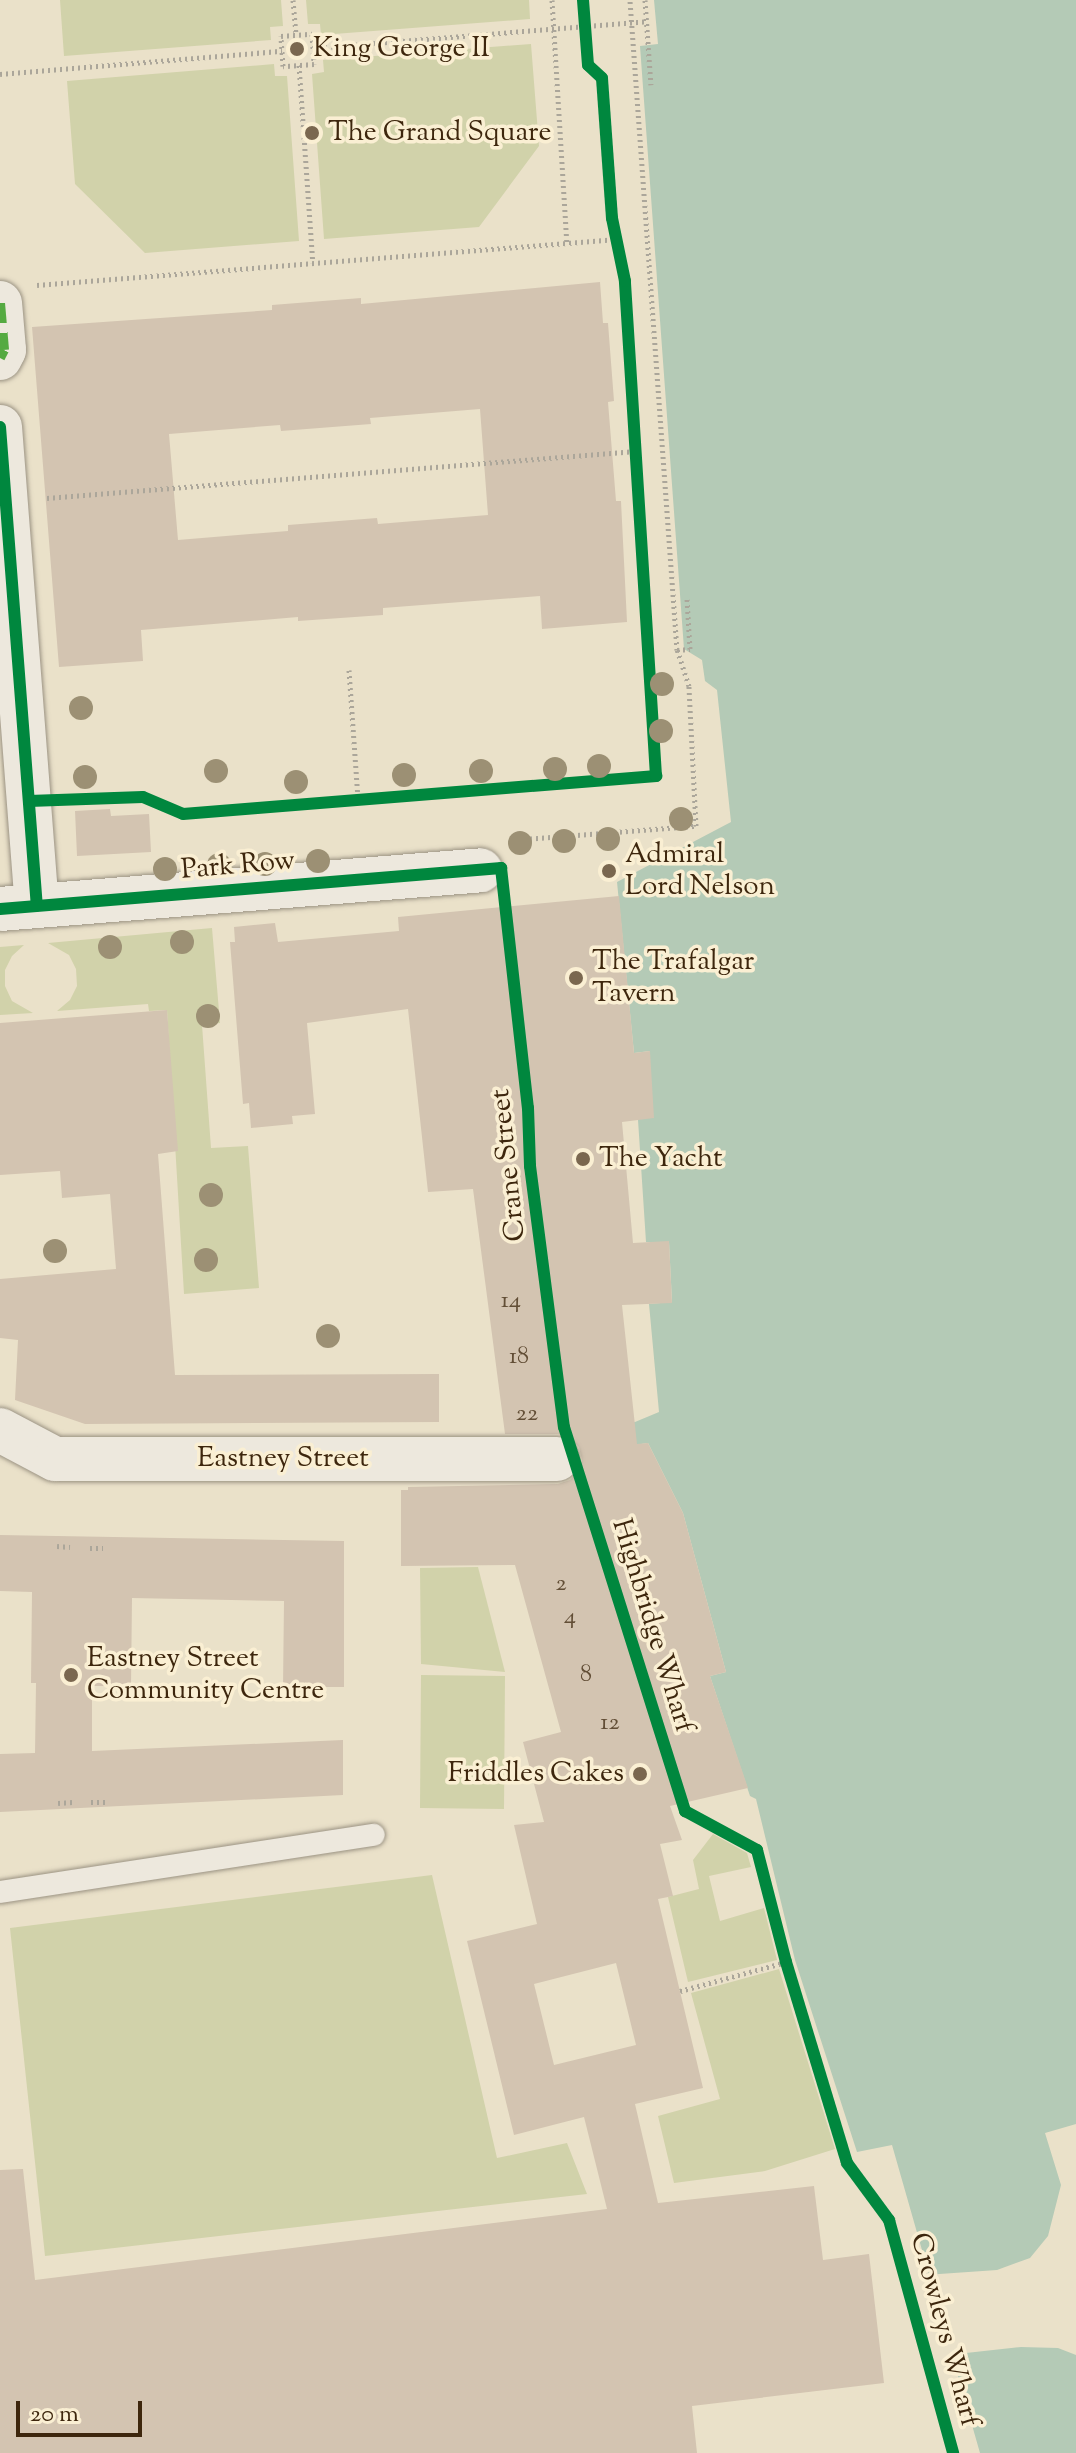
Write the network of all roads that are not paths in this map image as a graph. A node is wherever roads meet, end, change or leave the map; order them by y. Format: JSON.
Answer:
{"nodes":[{"id":1,"x":12,"y":295,"type":"edge"},
{"id":2,"x":0,"y":358,"type":"edge"},
{"id":3,"x":0,"y":427,"type":"edge"},
{"id":4,"x":490,"y":869,"type":"road end"},
{"id":5,"x":18,"y":908,"type":"edge"},
{"id":6,"x":0,"y":1430,"type":"edge"},
{"id":7,"x":557,"y":1459,"type":"dead end"},
{"id":8,"x":374,"y":1835,"type":"dead end"},
{"id":9,"x":0,"y":1892,"type":"edge"}],
"edges":[{"from":1,"to":2,"type":"street"},
{"from":3,"to":5,"type":"street"},
{"from":4,"to":5,"type":"street","name":"Park Row"},
{"from":6,"to":7,"type":"street","name":"Eastney Street"},
{"from":8,"to":9,"type":"lane"}]}
